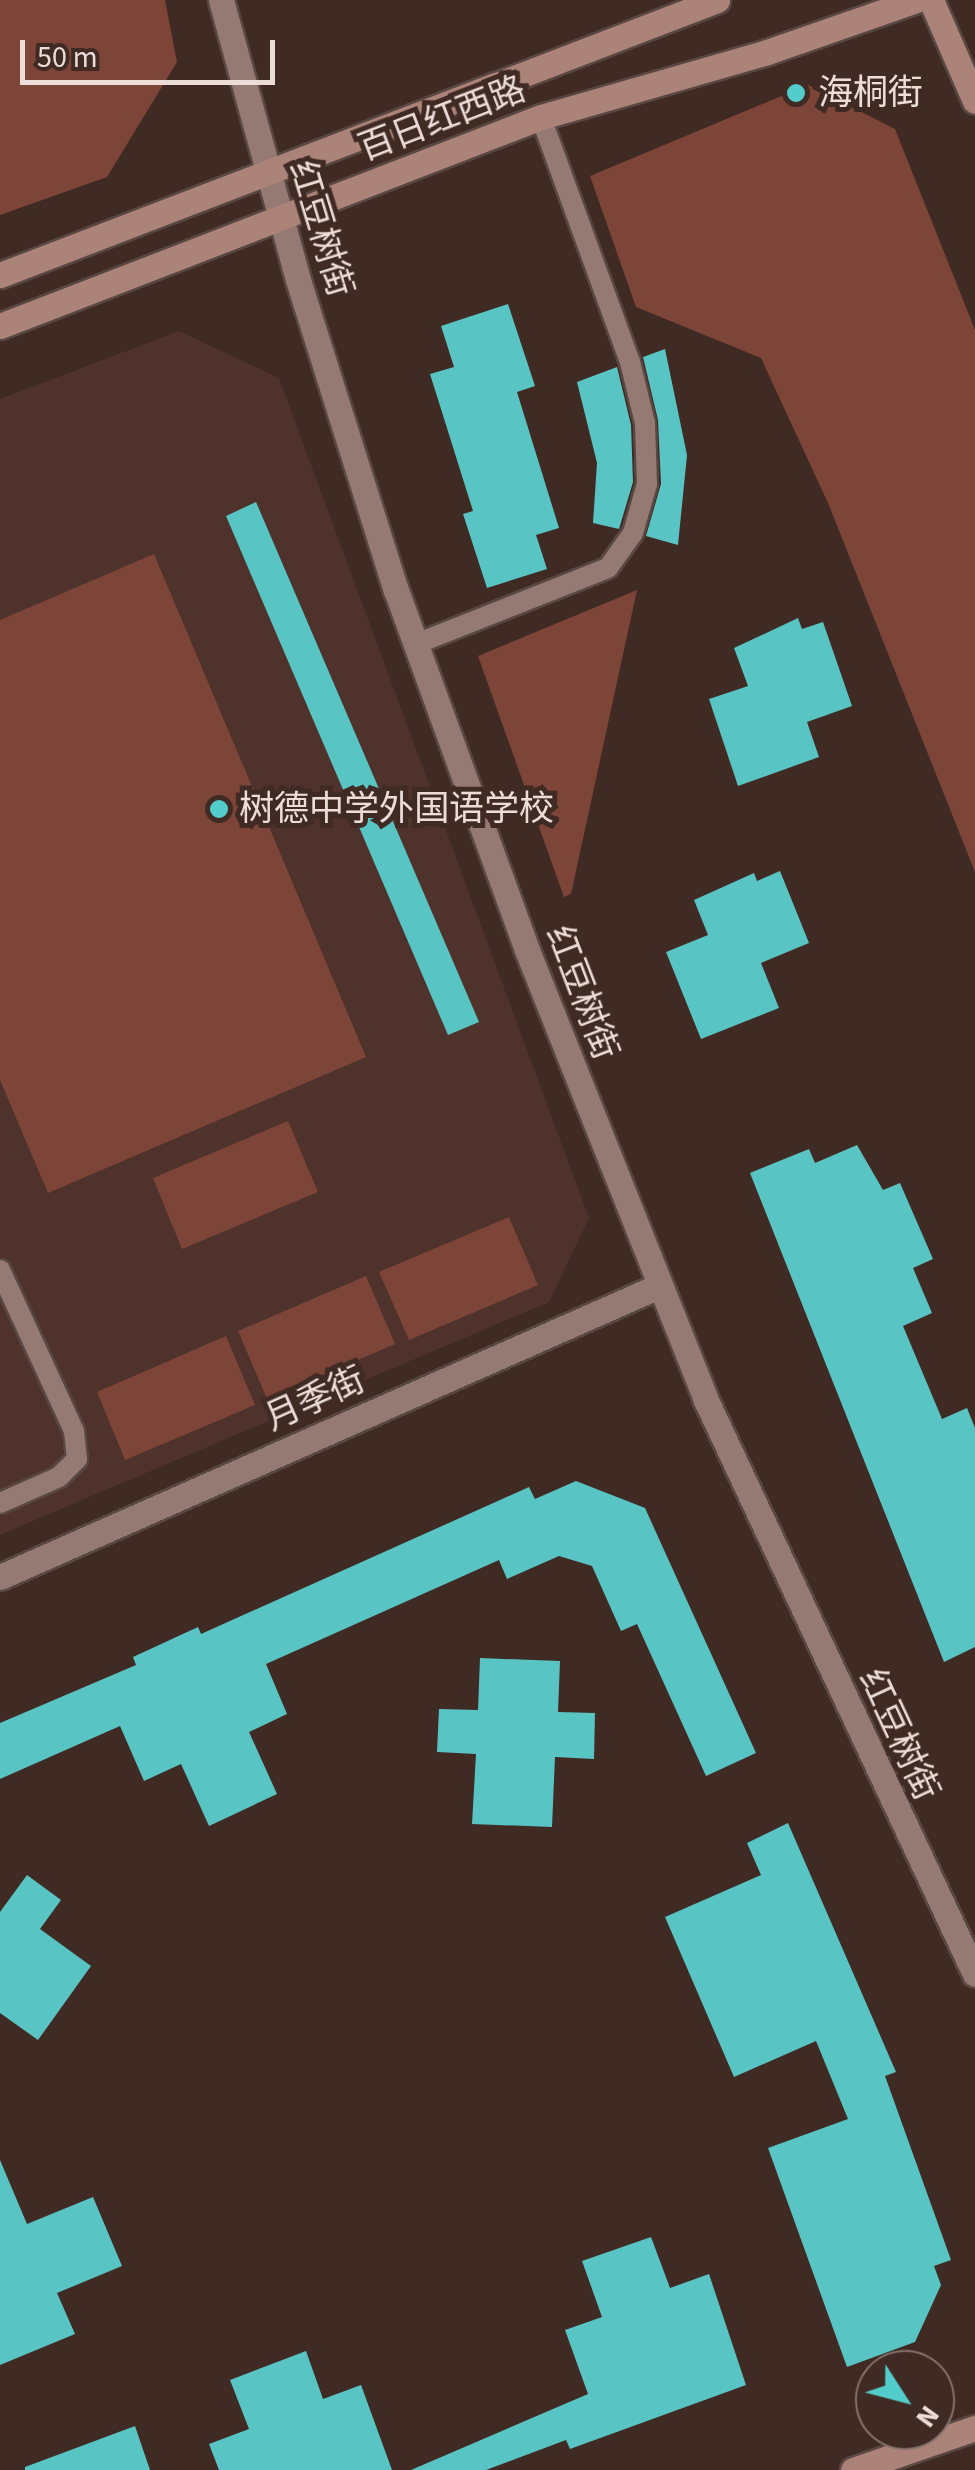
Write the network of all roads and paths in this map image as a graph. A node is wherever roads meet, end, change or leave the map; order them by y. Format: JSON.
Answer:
{"nodes":[{"id":1,"x":221,"y":0,"type":"edge"},
{"id":2,"x":717,"y":0,"type":"edge"},
{"id":3,"x":916,"y":0,"type":"edge"},
{"id":4,"x":931,"y":0,"type":"edge"},
{"id":5,"x":975,"y":101,"type":"edge"},
{"id":6,"x":541,"y":118,"type":"junction"},
{"id":7,"x":267,"y":173,"type":"junction"},
{"id":8,"x":280,"y":218,"type":"junction"},
{"id":9,"x":0,"y":276,"type":"edge"},
{"id":10,"x":0,"y":326,"type":"edge"},
{"id":11,"x":416,"y":644,"type":"junction"},
{"id":12,"x":0,"y":1270,"type":"edge"},
{"id":13,"x":659,"y":1286,"type":"junction"},
{"id":14,"x":0,"y":1503,"type":"edge"},
{"id":15,"x":0,"y":1576,"type":"edge"},
{"id":16,"x":975,"y":1974,"type":"edge"},
{"id":17,"x":975,"y":2428,"type":"edge"},
{"id":18,"x":853,"y":2470,"type":"edge"}],
"edges":[{"from":1,"to":7,"type":"street","name":"红豆树街"},
{"from":2,"to":7,"type":"street","name":"百日红西路"},
{"from":3,"to":6,"type":"street","name":"百日红西路"},
{"from":4,"to":5,"type":"street"},
{"from":6,"to":8,"type":"street","name":"百日红西路"},
{"from":6,"to":11,"type":"lane"},
{"from":7,"to":8,"type":"street","name":"红豆树街"},
{"from":7,"to":9,"type":"street","name":"百日红西路"},
{"from":8,"to":10,"type":"street","name":"百日红西路"},
{"from":8,"to":11,"type":"street","name":"红豆树街"},
{"from":11,"to":13,"type":"street","name":"红豆树街"},
{"from":12,"to":14,"type":"lane"},
{"from":13,"to":15,"type":"street","name":"月季街"},
{"from":13,"to":16,"type":"street","name":"红豆树街"},
{"from":17,"to":18,"type":"street"}]}
